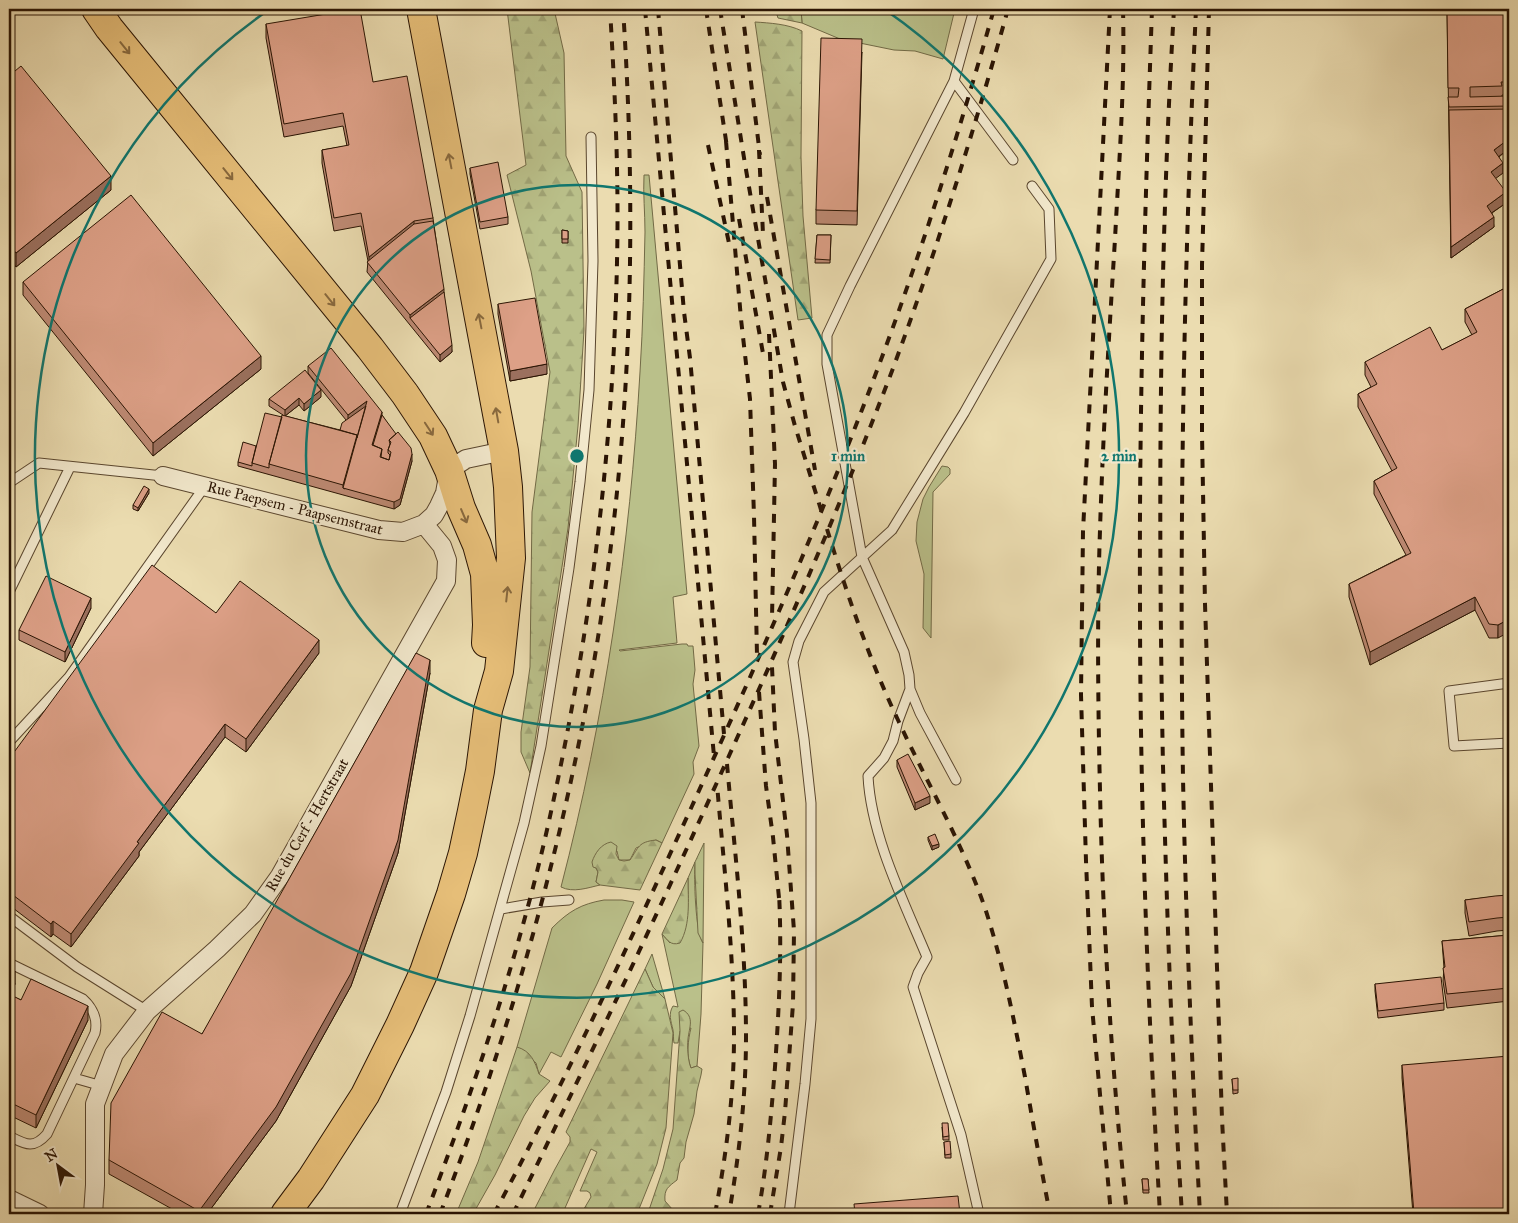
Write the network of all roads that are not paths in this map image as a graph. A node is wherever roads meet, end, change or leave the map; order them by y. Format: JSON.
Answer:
{"nodes":[{"id":1,"x":96,"y":9,"type":"edge"},
{"id":2,"x":421,"y":9,"type":"edge"},
{"id":3,"x":974,"y":9,"type":"edge"},
{"id":4,"x":954,"y":81,"type":"junction"},
{"id":5,"x":590,"y":137,"type":"dead end"},
{"id":6,"x":1013,"y":160,"type":"dead end"},
{"id":7,"x":1032,"y":186,"type":"dead end"},
{"id":8,"x":504,"y":451,"type":"junction"},
{"id":9,"x":70,"y":466,"type":"junction"},
{"id":10,"x":449,"y":470,"type":"junction"},
{"id":11,"x":163,"y":476,"type":"joint"},
{"id":12,"x":9,"y":483,"type":"edge"},
{"id":13,"x":205,"y":486,"type":"junction"},
{"id":14,"x":424,"y":524,"type":"junction"},
{"id":15,"x":862,"y":558,"type":"junction"},
{"id":16,"x":9,"y":592,"type":"edge"},
{"id":17,"x":1509,"y":683,"type":"edge"},
{"id":18,"x":910,"y":689,"type":"junction"},
{"id":19,"x":488,"y":710,"type":"junction"},
{"id":20,"x":9,"y":742,"type":"edge"},
{"id":21,"x":1509,"y":743,"type":"edge"},
{"id":22,"x":956,"y":780,"type":"dead end"},
{"id":23,"x":569,"y":900,"type":"dead end"},
{"id":24,"x":500,"y":909,"type":"junction"},
{"id":25,"x":9,"y":916,"type":"edge"},
{"id":26,"x":9,"y":963,"type":"edge"},
{"id":27,"x":147,"y":1011,"type":"junction"},
{"id":28,"x":74,"y":1078,"type":"junction"},
{"id":29,"x":102,"y":1086,"type":"junction"},
{"id":30,"x":9,"y":1136,"type":"edge"},
{"id":31,"x":9,"y":1199,"type":"edge"},
{"id":32,"x":40,"y":1214,"type":"edge"},
{"id":33,"x":93,"y":1214,"type":"edge"},
{"id":34,"x":285,"y":1214,"type":"edge"},
{"id":35,"x":400,"y":1214,"type":"edge"},
{"id":36,"x":789,"y":1214,"type":"edge"},
{"id":37,"x":979,"y":1214,"type":"edge"}],
"edges":[{"from":1,"to":10,"type":"main road","one_way":true},
{"from":8,"to":2,"type":"main road","one_way":true},
{"from":3,"to":4,"type":"lane"},
{"from":4,"to":6,"type":"lane"},
{"from":4,"to":15,"type":"lane"},
{"from":5,"to":24,"type":"lane"},
{"from":7,"to":15,"type":"lane"},
{"from":8,"to":10,"type":"street"},
{"from":19,"to":8,"type":"main road","one_way":true},
{"from":9,"to":11,"type":"lane"},
{"from":9,"to":12,"type":"lane"},
{"from":9,"to":16,"type":"lane"},
{"from":10,"to":14,"type":"street"},
{"from":10,"to":19,"type":"main road","one_way":true},
{"from":11,"to":13,"type":"street","name":"Rue Paepsem - Paapsemstraat"},
{"from":13,"to":14,"type":"street","name":"Rue Paepsem - Paapsemstraat"},
{"from":13,"to":20,"type":"lane"},
{"from":14,"to":27,"type":"street","name":"Rue du Cerf - Hertstraat"},
{"from":15,"to":18,"type":"lane"},
{"from":15,"to":36,"type":"lane"},
{"from":17,"to":21,"type":"lane"},
{"from":18,"to":22,"type":"lane"},
{"from":18,"to":37,"type":"lane"},
{"from":19,"to":34,"type":"main road"},
{"from":23,"to":24,"type":"lane"},
{"from":24,"to":35,"type":"lane"},
{"from":25,"to":27,"type":"lane"},
{"from":26,"to":28,"type":"lane"},
{"from":27,"to":29,"type":"street","name":"Rue du Cerf - Hertstraat"},
{"from":28,"to":29,"type":"lane"},
{"from":28,"to":30,"type":"lane"},
{"from":29,"to":33,"type":"street","name":"Rue du Cerf - Hertstraat"},
{"from":31,"to":32,"type":"street"}]}
